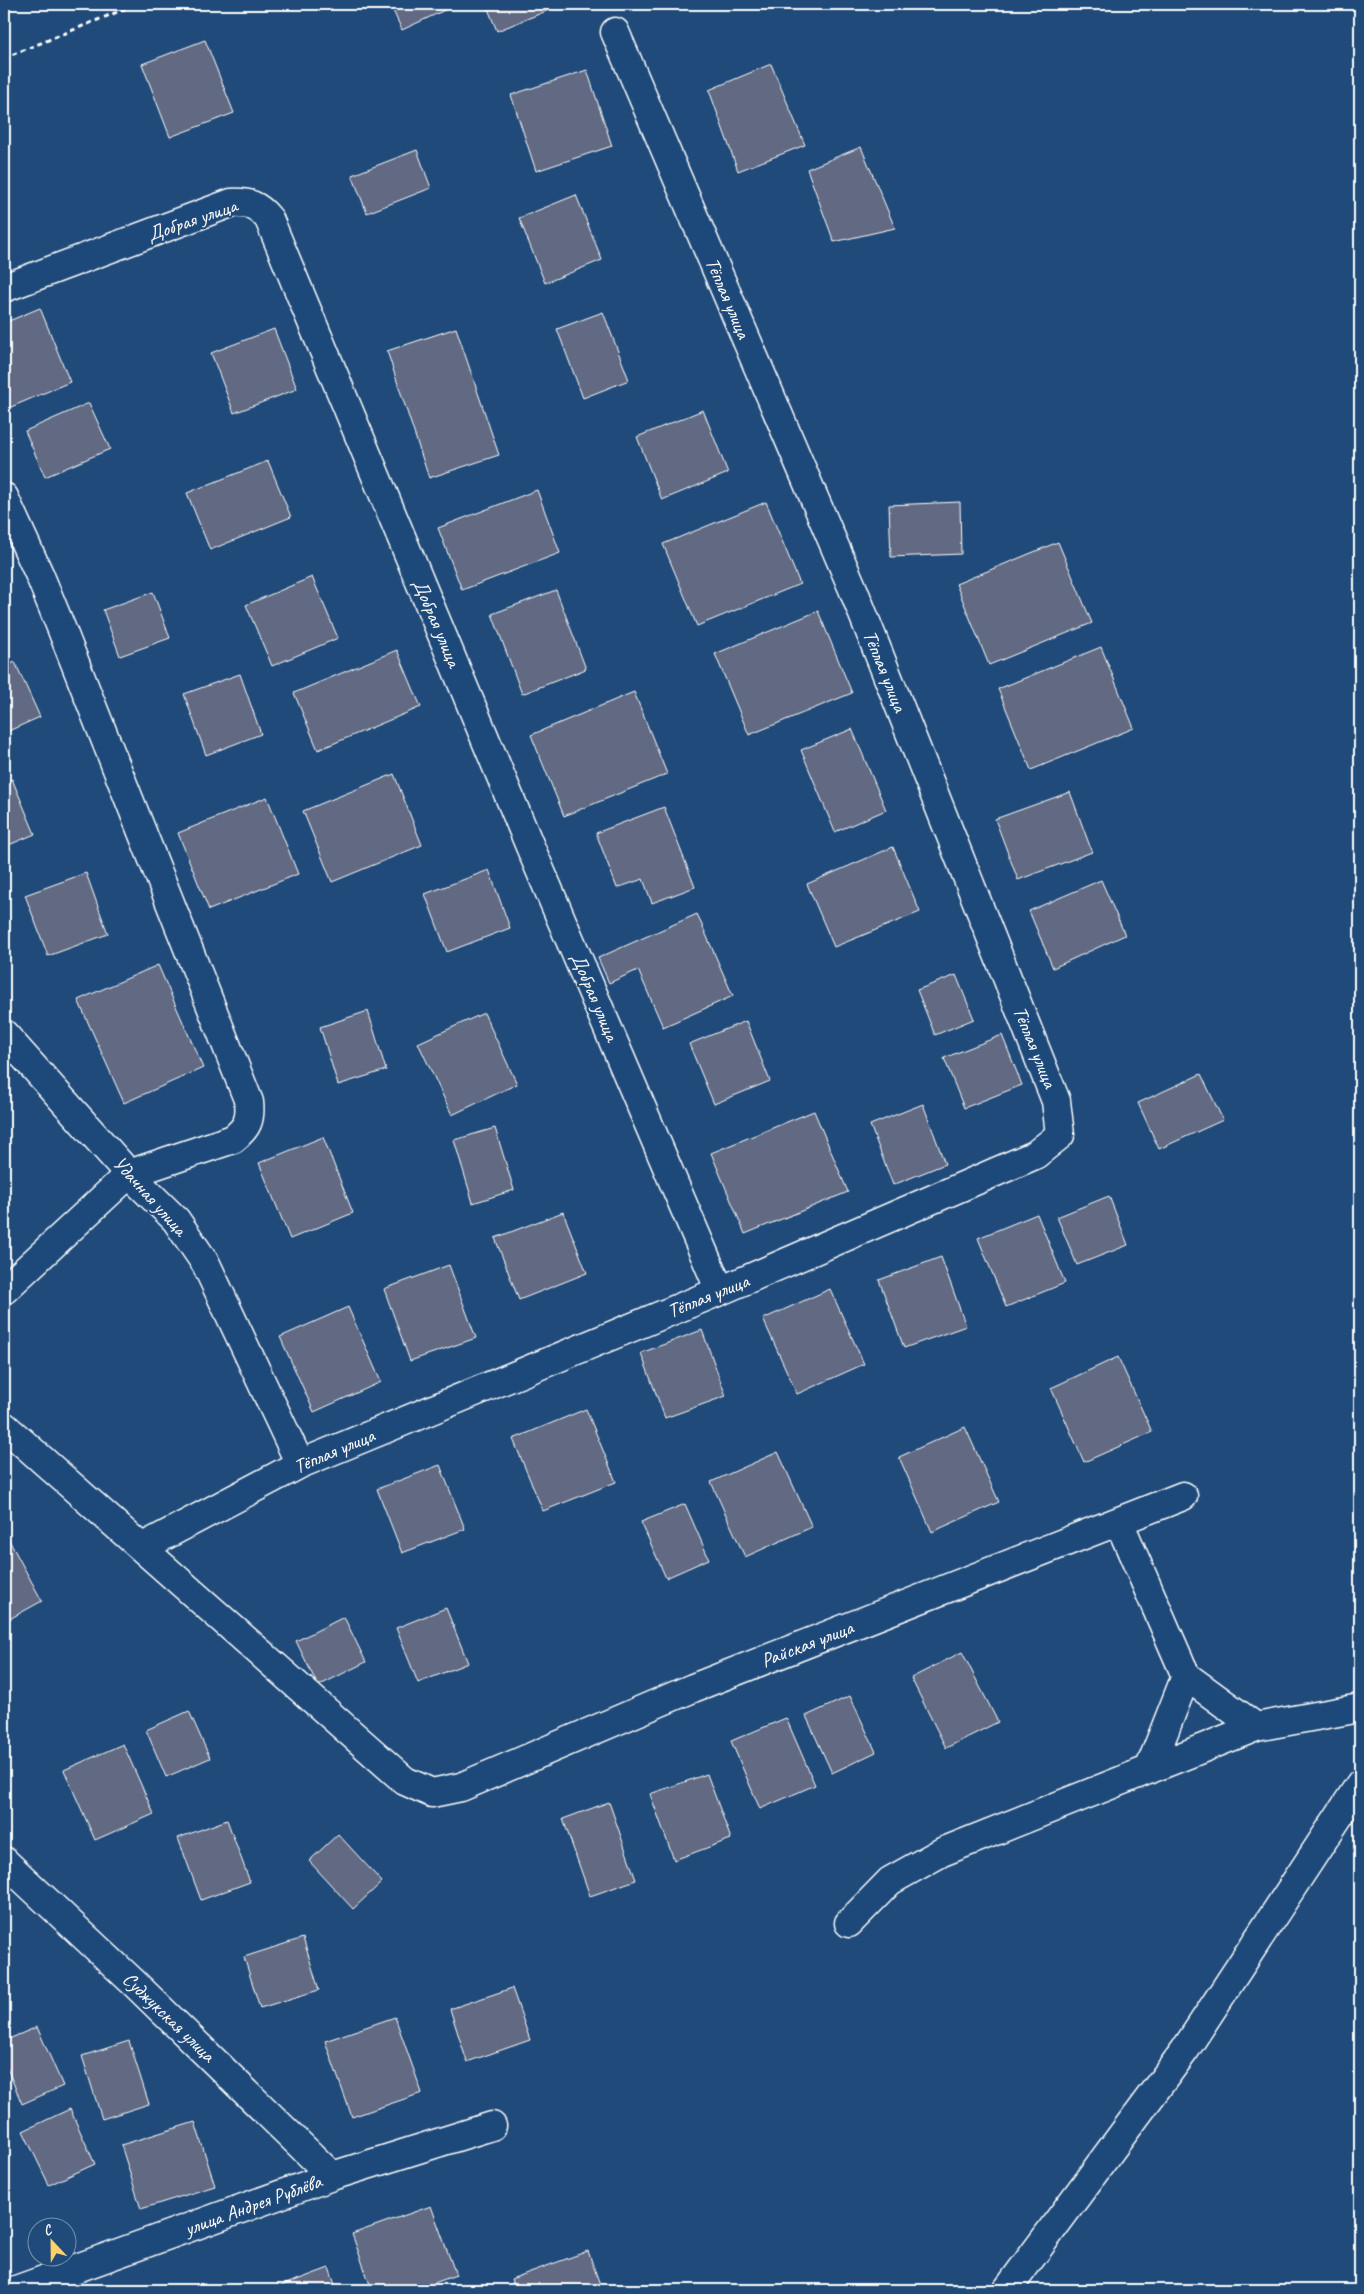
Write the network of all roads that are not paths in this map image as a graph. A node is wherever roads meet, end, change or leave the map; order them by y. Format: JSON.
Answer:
{"nodes":[{"id":1,"x":615,"y":32,"type":"dead end"},
{"id":2,"x":4,"y":288,"type":"edge"},
{"id":3,"x":4,"y":497,"type":"edge"},
{"id":4,"x":4,"y":1034,"type":"edge"},
{"id":5,"x":129,"y":1174,"type":"junction"},
{"id":6,"x":4,"y":1290,"type":"edge"},
{"id":7,"x":720,"y":1291,"type":"junction"},
{"id":8,"x":4,"y":1426,"type":"edge"},
{"id":9,"x":300,"y":1464,"type":"junction"},
{"id":10,"x":1183,"y":1496,"type":"dead end"},
{"id":11,"x":1119,"y":1522,"type":"junction"},
{"id":12,"x":143,"y":1547,"type":"junction"},
{"id":13,"x":1186,"y":1676,"type":"junction"},
{"id":14,"x":1360,"y":1708,"type":"edge"},
{"id":15,"x":1256,"y":1727,"type":"junction"},
{"id":16,"x":1149,"y":1770,"type":"junction"},
{"id":17,"x":1360,"y":1784,"type":"edge"},
{"id":18,"x":4,"y":1861,"type":"edge"},
{"id":19,"x":849,"y":1923,"type":"dead end"},
{"id":20,"x":492,"y":2126,"type":"dead end"},
{"id":21,"x":332,"y":2176,"type":"junction"},
{"id":22,"x":16,"y":2290,"type":"edge"},
{"id":23,"x":1007,"y":2290,"type":"edge"}],
"edges":[{"from":1,"to":7,"type":"street","name":"Тёплая улица"},
{"from":2,"to":7,"type":"street","name":"Добрая улица"},
{"from":3,"to":5,"type":"street"},
{"from":4,"to":5,"type":"street","name":"Удачная улица"},
{"from":5,"to":6,"type":"street"},
{"from":5,"to":9,"type":"street","name":"Удачная улица"},
{"from":7,"to":9,"type":"street","name":"Тёплая улица"},
{"from":8,"to":12,"type":"street"},
{"from":9,"to":12,"type":"street","name":"Тёплая улица"},
{"from":10,"to":11,"type":"street","name":"Райская улица"},
{"from":11,"to":12,"type":"street","name":"Райская улица"},
{"from":11,"to":13,"type":"street"},
{"from":13,"to":15,"type":"street"},
{"from":13,"to":16,"type":"street"},
{"from":14,"to":15,"type":"street"},
{"from":15,"to":16,"type":"street"},
{"from":16,"to":19,"type":"street"},
{"from":17,"to":23,"type":"street"},
{"from":18,"to":21,"type":"street","name":"Суджукская улица"},
{"from":20,"to":21,"type":"street","name":"улица Андрея Рублёва"},
{"from":21,"to":22,"type":"street","name":"улица Андрея Рублёва"}]}
